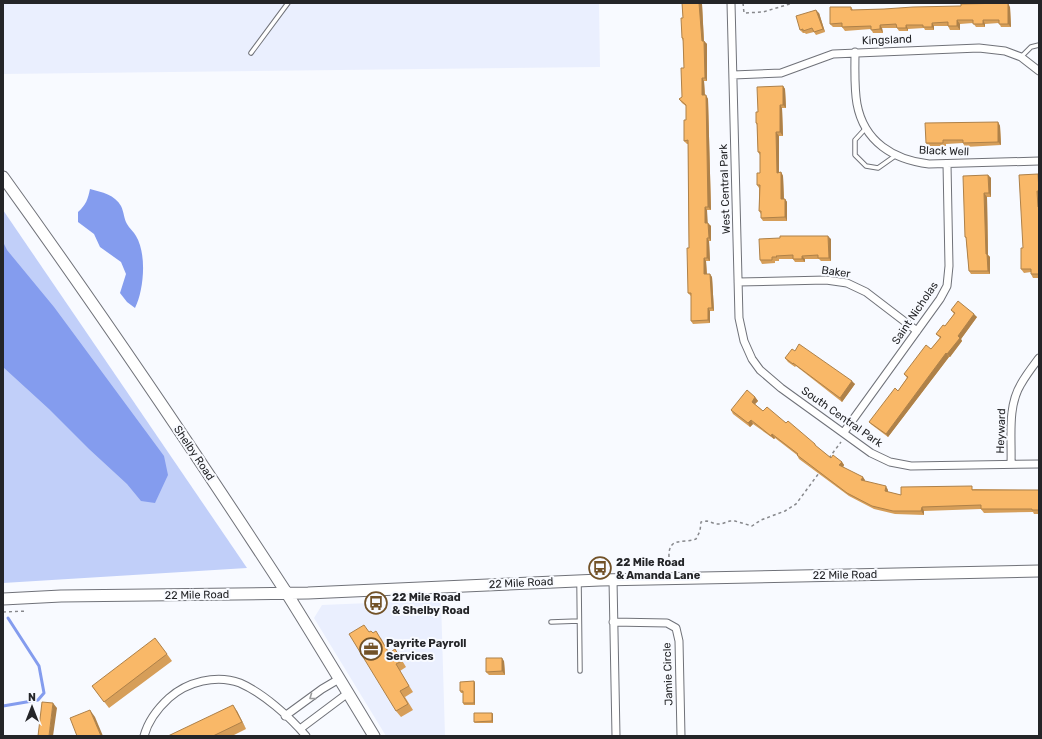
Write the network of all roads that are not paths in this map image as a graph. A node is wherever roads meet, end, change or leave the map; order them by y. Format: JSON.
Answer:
{"nodes":[{"id":1,"x":288,"y":3,"type":"edge"},
{"id":2,"x":731,"y":3,"type":"edge"},
{"id":3,"x":1039,"y":45,"type":"edge"},
{"id":4,"x":854,"y":52,"type":"junction"},
{"id":5,"x":252,"y":53,"type":"dead end"},
{"id":6,"x":1021,"y":57,"type":"junction"},
{"id":7,"x":1039,"y":71,"type":"edge"},
{"id":8,"x":733,"y":75,"type":"junction"},
{"id":9,"x":866,"y":128,"type":"junction"},
{"id":10,"x":895,"y":156,"type":"junction"},
{"id":11,"x":1039,"y":161,"type":"edge"},
{"id":12,"x":947,"y":164,"type":"junction"},
{"id":13,"x":3,"y":177,"type":"edge"},
{"id":14,"x":738,"y":282,"type":"junction"},
{"id":15,"x":917,"y":331,"type":"junction"},
{"id":16,"x":1039,"y":358,"type":"edge"},
{"id":17,"x":760,"y":370,"type":"joint"},
{"id":18,"x":844,"y":432,"type":"junction"},
{"id":19,"x":1011,"y":464,"type":"junction"},
{"id":20,"x":1039,"y":464,"type":"edge"},
{"id":21,"x":1039,"y":571,"type":"edge"},
{"id":22,"x":613,"y":580,"type":"junction"},
{"id":23,"x":579,"y":581,"type":"junction"},
{"id":24,"x":287,"y":594,"type":"junction"},
{"id":25,"x":3,"y":599,"type":"edge"},
{"id":26,"x":579,"y":621,"type":"junction"},
{"id":27,"x":551,"y":622,"type":"dead end"},
{"id":28,"x":613,"y":622,"type":"junction"},
{"id":29,"x":580,"y":671,"type":"dead end"},
{"id":30,"x":339,"y":679,"type":"junction"},
{"id":31,"x":348,"y":693,"type":"junction"},
{"id":32,"x":285,"y":716,"type":"junction"},
{"id":33,"x":300,"y":729,"type":"junction"},
{"id":34,"x":144,"y":736,"type":"edge"},
{"id":35,"x":306,"y":736,"type":"edge"},
{"id":36,"x":374,"y":736,"type":"edge"},
{"id":37,"x":616,"y":736,"type":"edge"},
{"id":38,"x":681,"y":736,"type":"edge"}],
"edges":[{"from":1,"to":5,"type":"lane"},
{"from":2,"to":8,"type":"street","name":"West Central Park"},
{"from":3,"to":6,"type":"lane"},
{"from":4,"to":6,"type":"street","name":"Kingsland"},
{"from":4,"to":8,"type":"street","name":"Kingsland"},
{"from":4,"to":9,"type":"street","name":"Black Well"},
{"from":6,"to":7,"type":"street","name":"Kingsland"},
{"from":8,"to":14,"type":"street","name":"West Central Park"},
{"from":9,"to":10,"type":"street","name":"Black Well"},
{"from":9,"to":10,"type":"lane"},
{"from":10,"to":12,"type":"street","name":"Black Well"},
{"from":11,"to":12,"type":"street","name":"Black Well"},
{"from":12,"to":15,"type":"street","name":"Saint Nicholas"},
{"from":13,"to":24,"type":"street","name":"Shelby Road"},
{"from":14,"to":15,"type":"street","name":"Baker"},
{"from":14,"to":17,"type":"street","name":"West Central Park"},
{"from":15,"to":18,"type":"street","name":"Saint Nicholas"},
{"from":16,"to":19,"type":"street","name":"Heyward"},
{"from":17,"to":18,"type":"street","name":"South Central Park"},
{"from":18,"to":19,"type":"street","name":"South Central Park"},
{"from":19,"to":20,"type":"street","name":"South Central Park"},
{"from":21,"to":22,"type":"street","name":"22 Mile Road"},
{"from":22,"to":23,"type":"street","name":"22 Mile Road"},
{"from":22,"to":28,"type":"street"},
{"from":23,"to":24,"type":"street","name":"22 Mile Road"},
{"from":23,"to":26,"type":"lane"},
{"from":24,"to":25,"type":"street","name":"22 Mile Road"},
{"from":24,"to":30,"type":"street","name":"Shelby Road"},
{"from":26,"to":27,"type":"lane"},
{"from":26,"to":29,"type":"lane"},
{"from":28,"to":37,"type":"street"},
{"from":28,"to":38,"type":"street","name":"Jamie Circle"},
{"from":30,"to":31,"type":"street","name":"Shelby Road"},
{"from":30,"to":32,"type":"street","one_way":true},
{"from":31,"to":33,"type":"street"},
{"from":31,"to":36,"type":"street","name":"Shelby Road"},
{"from":32,"to":33,"type":"street"},
{"from":32,"to":34,"type":"street"},
{"from":33,"to":35,"type":"street"}]}
